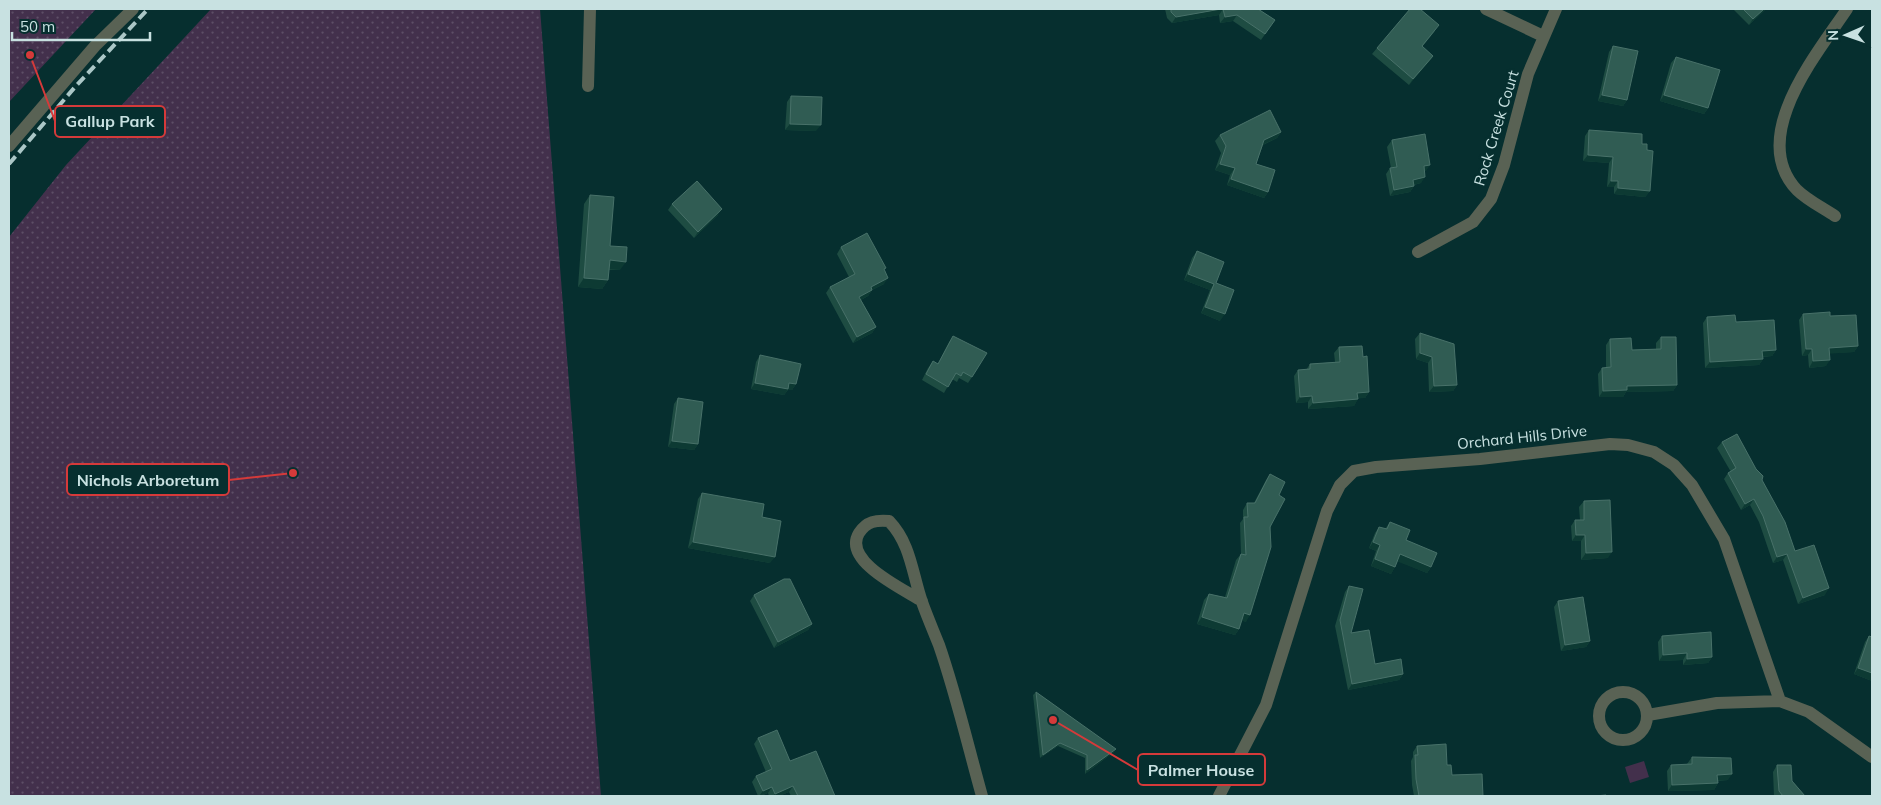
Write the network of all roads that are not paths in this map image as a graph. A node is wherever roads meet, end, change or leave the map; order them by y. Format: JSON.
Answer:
{"nodes":[{"id":1,"x":133,"y":9,"type":"edge"},
{"id":2,"x":590,"y":9,"type":"edge"},
{"id":3,"x":1486,"y":9,"type":"edge"},
{"id":4,"x":1556,"y":9,"type":"edge"},
{"id":5,"x":1847,"y":9,"type":"edge"},
{"id":6,"x":1543,"y":36,"type":"junction"},
{"id":7,"x":588,"y":86,"type":"dead end"},
{"id":8,"x":9,"y":146,"type":"edge"},
{"id":9,"x":1835,"y":216,"type":"dead end"},
{"id":10,"x":1418,"y":252,"type":"dead end"},
{"id":11,"x":922,"y":601,"type":"junction"},
{"id":12,"x":1780,"y":700,"type":"junction"},
{"id":13,"x":1648,"y":715,"type":"dead end"},
{"id":14,"x":1872,"y":756,"type":"edge"},
{"id":15,"x":982,"y":796,"type":"edge"},
{"id":16,"x":1219,"y":796,"type":"edge"}],
"edges":[{"from":1,"to":8,"type":"street"},
{"from":2,"to":7,"type":"street"},
{"from":3,"to":6,"type":"street"},
{"from":4,"to":6,"type":"street","name":"Rock Creek Court"},
{"from":5,"to":9,"type":"street"},
{"from":6,"to":10,"type":"street","name":"Rock Creek Court"},
{"from":11,"to":11,"type":"street"},
{"from":11,"to":15,"type":"street"},
{"from":12,"to":13,"type":"street"},
{"from":12,"to":14,"type":"street"},
{"from":12,"to":16,"type":"street","name":"Orchard Hills Drive"}]}
